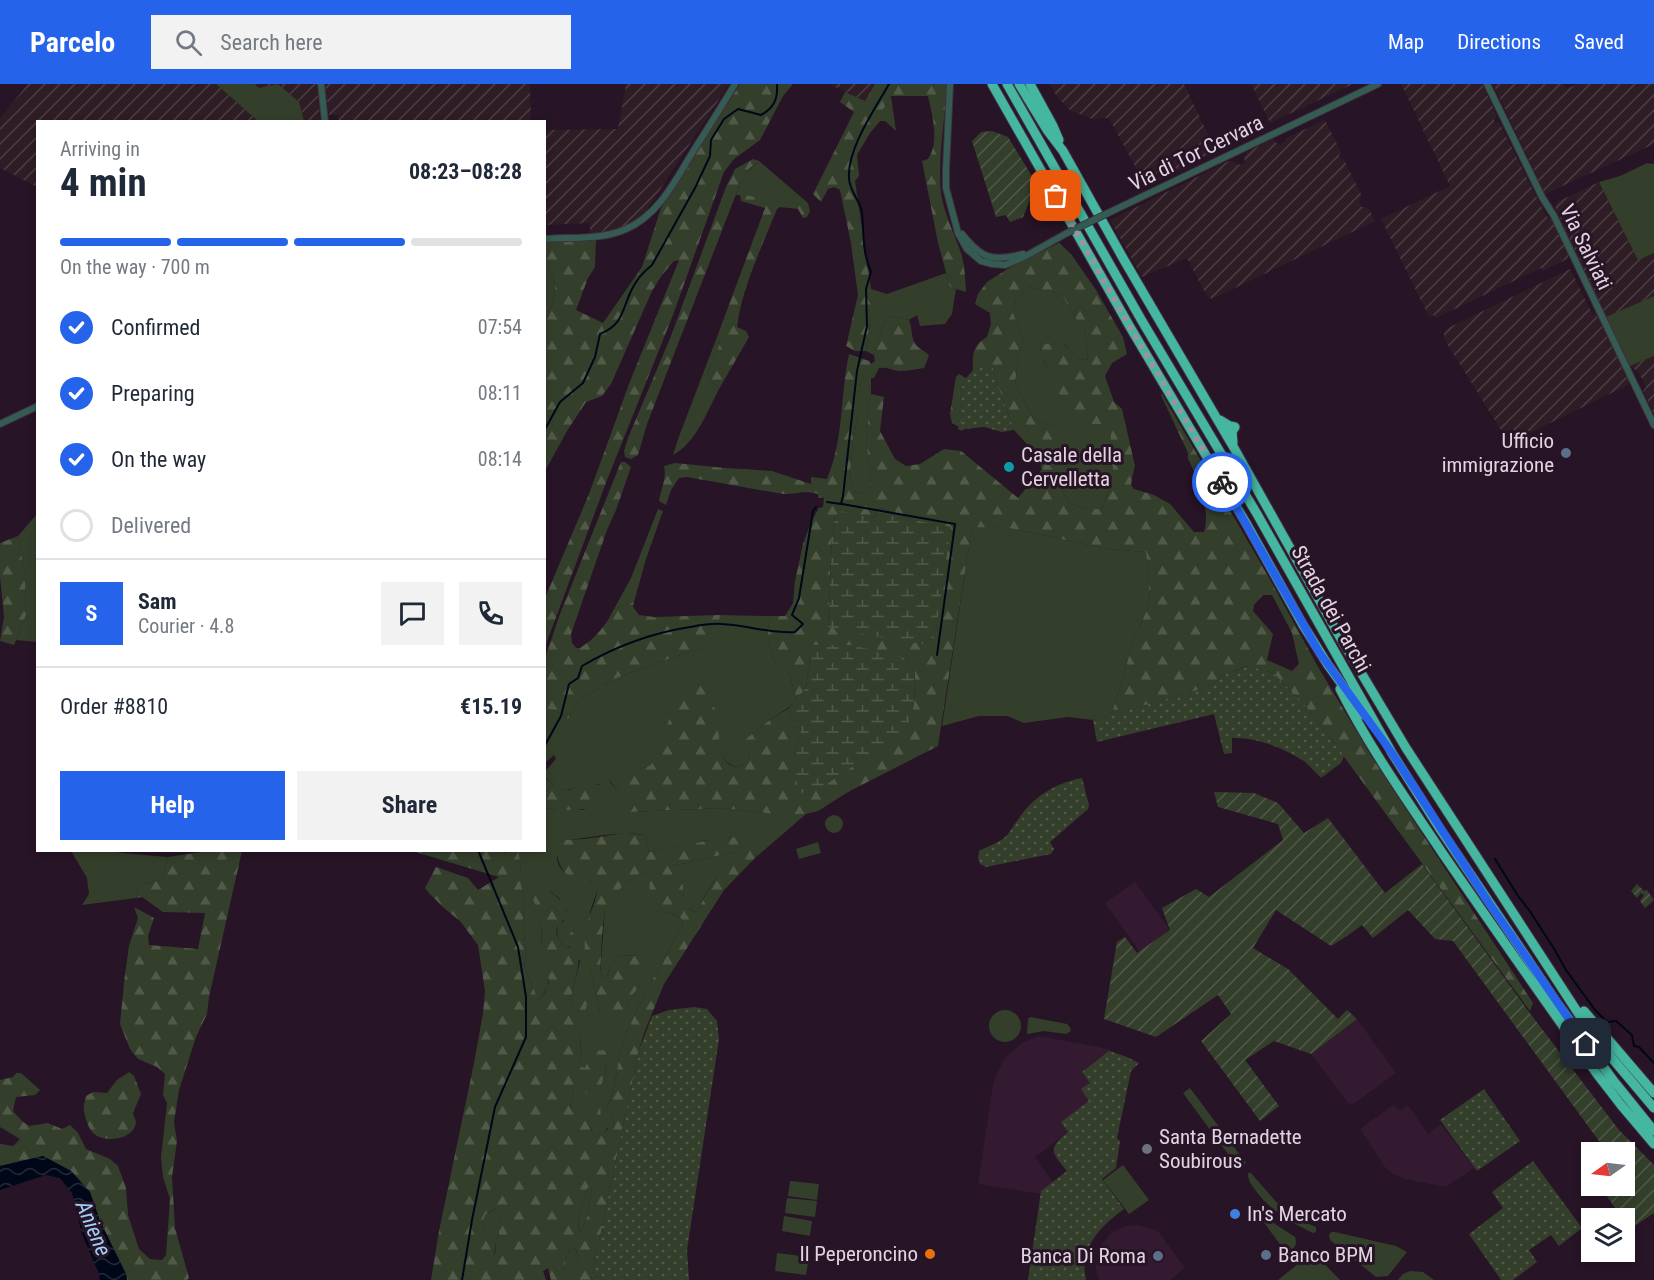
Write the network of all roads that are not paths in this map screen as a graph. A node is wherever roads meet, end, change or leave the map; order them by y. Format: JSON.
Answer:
{"nodes":[{"id":1,"x":321,"y":84,"type":"edge"},
{"id":2,"x":735,"y":84,"type":"edge"},
{"id":3,"x":950,"y":84,"type":"edge"},
{"id":4,"x":992,"y":84,"type":"edge"},
{"id":5,"x":1007,"y":84,"type":"edge"},
{"id":6,"x":1019,"y":84,"type":"edge"},
{"id":7,"x":1030,"y":84,"type":"edge"},
{"id":8,"x":1378,"y":84,"type":"edge"},
{"id":9,"x":1487,"y":84,"type":"edge"},
{"id":10,"x":1367,"y":86,"type":"edge"},
{"id":11,"x":325,"y":120,"type":"edge"},
{"id":12,"x":1062,"y":150,"type":"junction"},
{"id":13,"x":546,"y":239,"type":"edge"},
{"id":14,"x":36,"y":407,"type":"edge"},
{"id":15,"x":0,"y":424,"type":"edge"},
{"id":16,"x":1654,"y":425,"type":"edge"},
{"id":17,"x":1328,"y":665,"type":"junction"},
{"id":18,"x":1392,"y":753,"type":"junction"},
{"id":19,"x":1552,"y":972,"type":"junction"},
{"id":20,"x":1654,"y":1093,"type":"edge"},
{"id":21,"x":1654,"y":1108,"type":"edge"},
{"id":22,"x":1654,"y":1131,"type":"edge"},
{"id":23,"x":1654,"y":1144,"type":"edge"}],
"edges":[{"from":1,"to":11,"type":"street"},
{"from":2,"to":13,"type":"street"},
{"from":3,"to":10,"type":"street","name":"Via di Tor Cervara","bridge":true},
{"from":4,"to":17,"type":"highway"},
{"from":5,"to":18,"type":"highway","name":"Strada dei Parchi"},
{"from":6,"to":12,"type":"highway"},
{"from":7,"to":12,"type":"highway"},
{"from":8,"to":10,"type":"street","name":"Via di Tor Cervara"},
{"from":9,"to":16,"type":"street","name":"Via Salviati"},
{"from":12,"to":19,"type":"highway","name":"Strada dei Parchi"},
{"from":14,"to":15,"type":"street"},
{"from":17,"to":18,"type":"highway"},
{"from":17,"to":23,"type":"highway"},
{"from":18,"to":22,"type":"highway","name":"Strada dei Parchi"},
{"from":19,"to":20,"type":"highway"},
{"from":19,"to":21,"type":"highway","name":"Strada dei Parchi"}]}
